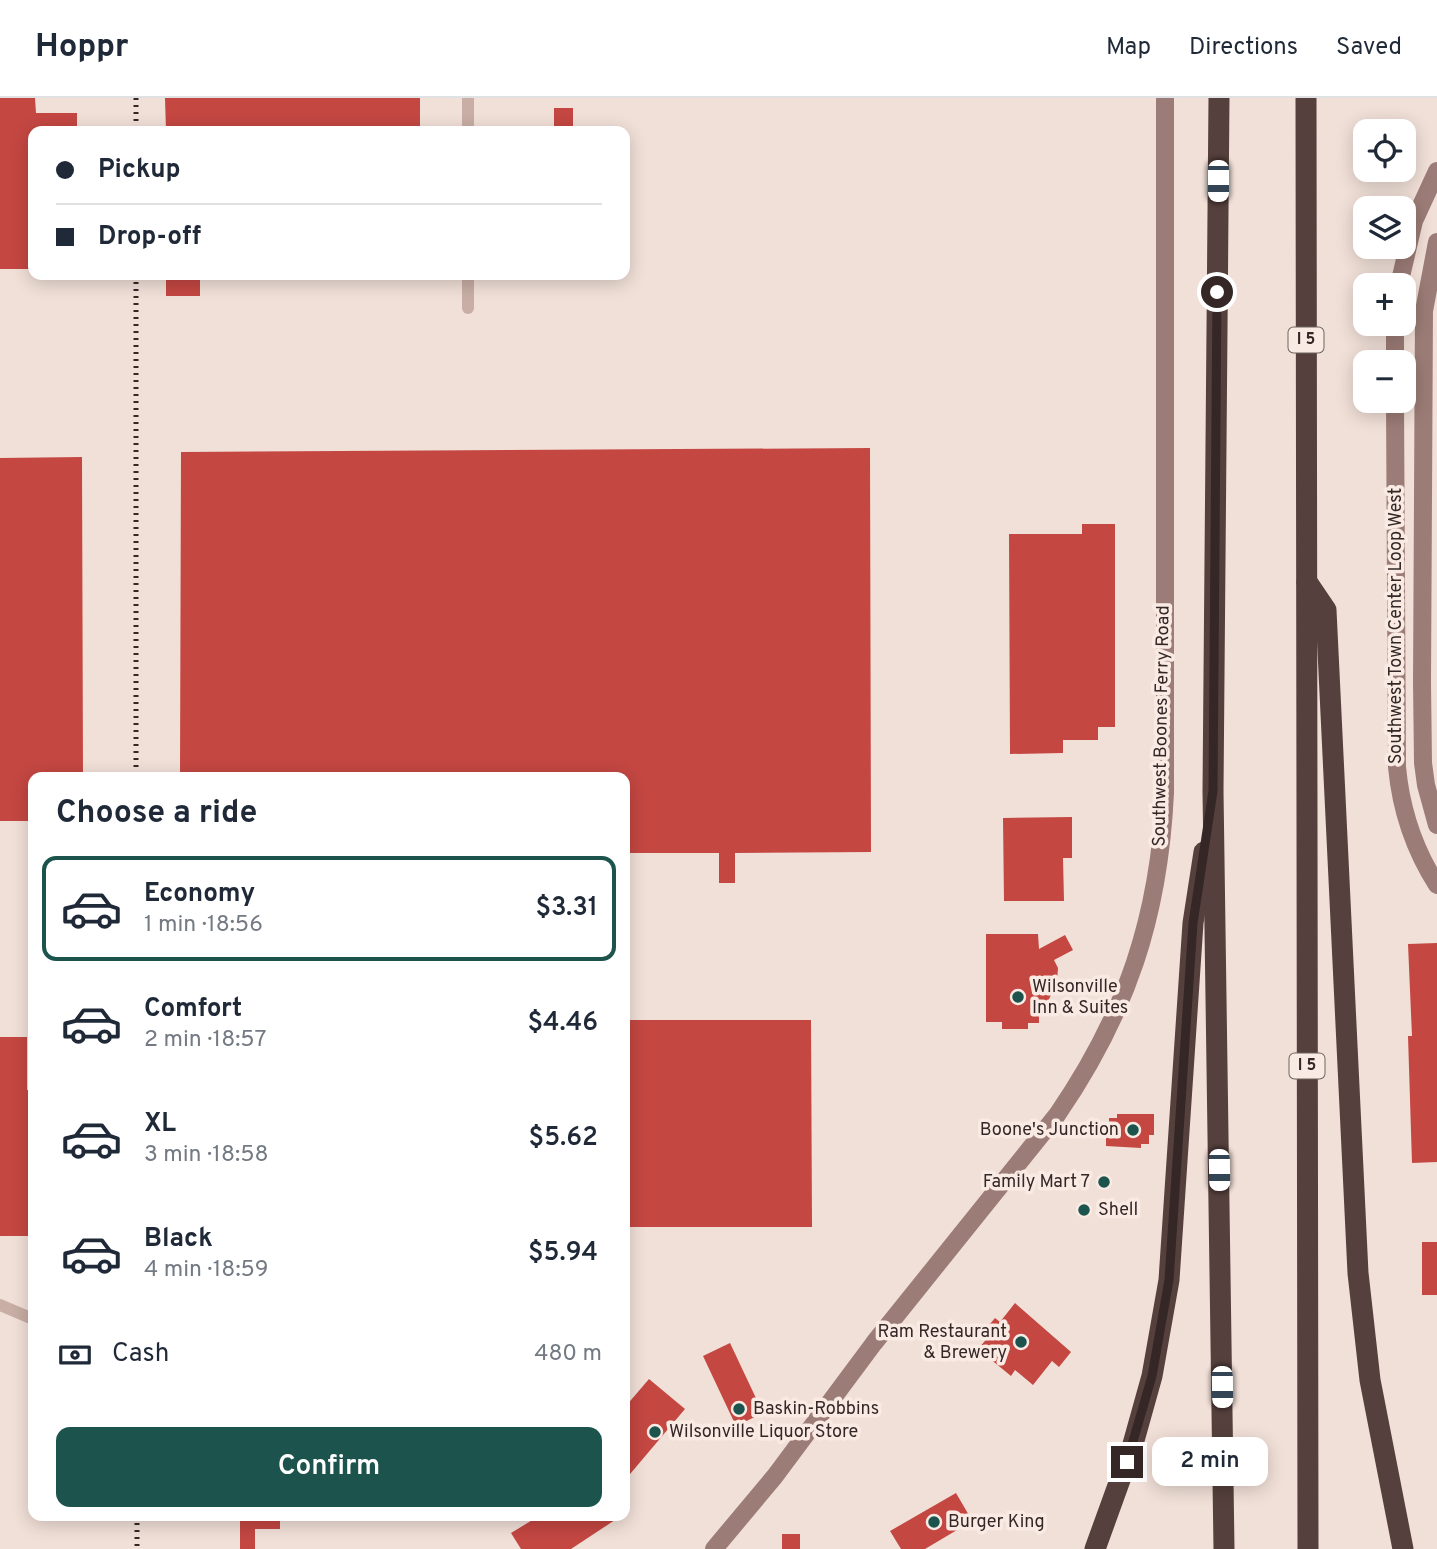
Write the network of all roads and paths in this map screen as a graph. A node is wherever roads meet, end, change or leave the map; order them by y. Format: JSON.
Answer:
{"nodes":[{"id":1,"x":468,"y":98,"type":"edge"},
{"id":2,"x":1165,"y":98,"type":"edge"},
{"id":3,"x":1219,"y":98,"type":"edge"},
{"id":4,"x":1306,"y":98,"type":"edge"},
{"id":5,"x":468,"y":126,"type":"edge"},
{"id":6,"x":1437,"y":171,"type":"edge"},
{"id":7,"x":1437,"y":242,"type":"edge"},
{"id":8,"x":1402,"y":273,"type":"edge"},
{"id":9,"x":468,"y":280,"type":"edge"},
{"id":10,"x":468,"y":308,"type":"dead end"},
{"id":11,"x":1395,"y":413,"type":"edge"},
{"id":12,"x":1307,"y":582,"type":"junction"},
{"id":13,"x":1213,"y":791,"type":"junction"},
{"id":14,"x":1437,"y":825,"type":"edge"},
{"id":15,"x":1437,"y":885,"type":"edge"},
{"id":16,"x":0,"y":1305,"type":"edge"},
{"id":17,"x":28,"y":1317,"type":"edge"},
{"id":18,"x":717,"y":1547,"type":"edge"},
{"id":19,"x":1095,"y":1549,"type":"edge"},
{"id":20,"x":1224,"y":1549,"type":"edge"},
{"id":21,"x":1308,"y":1549,"type":"edge"},
{"id":22,"x":1402,"y":1549,"type":"edge"}],
"edges":[{"from":1,"to":5,"type":"street"},
{"from":2,"to":18,"type":"street","name":"Southwest Boones Ferry Road"},
{"from":3,"to":13,"type":"highway"},
{"from":4,"to":12,"type":"highway","number":"I 5"},
{"from":6,"to":8,"type":"street"},
{"from":7,"to":14,"type":"street","name":"Southwest Town Center Loop West"},
{"from":9,"to":10,"type":"street"},
{"from":11,"to":15,"type":"street","name":"Southwest Town Center Loop West"},
{"from":12,"to":21,"type":"highway","number":"I 5"},
{"from":12,"to":22,"type":"highway","number":"I 5"},
{"from":13,"to":19,"type":"highway"},
{"from":13,"to":20,"type":"highway"},
{"from":16,"to":17,"type":"street"}]}
